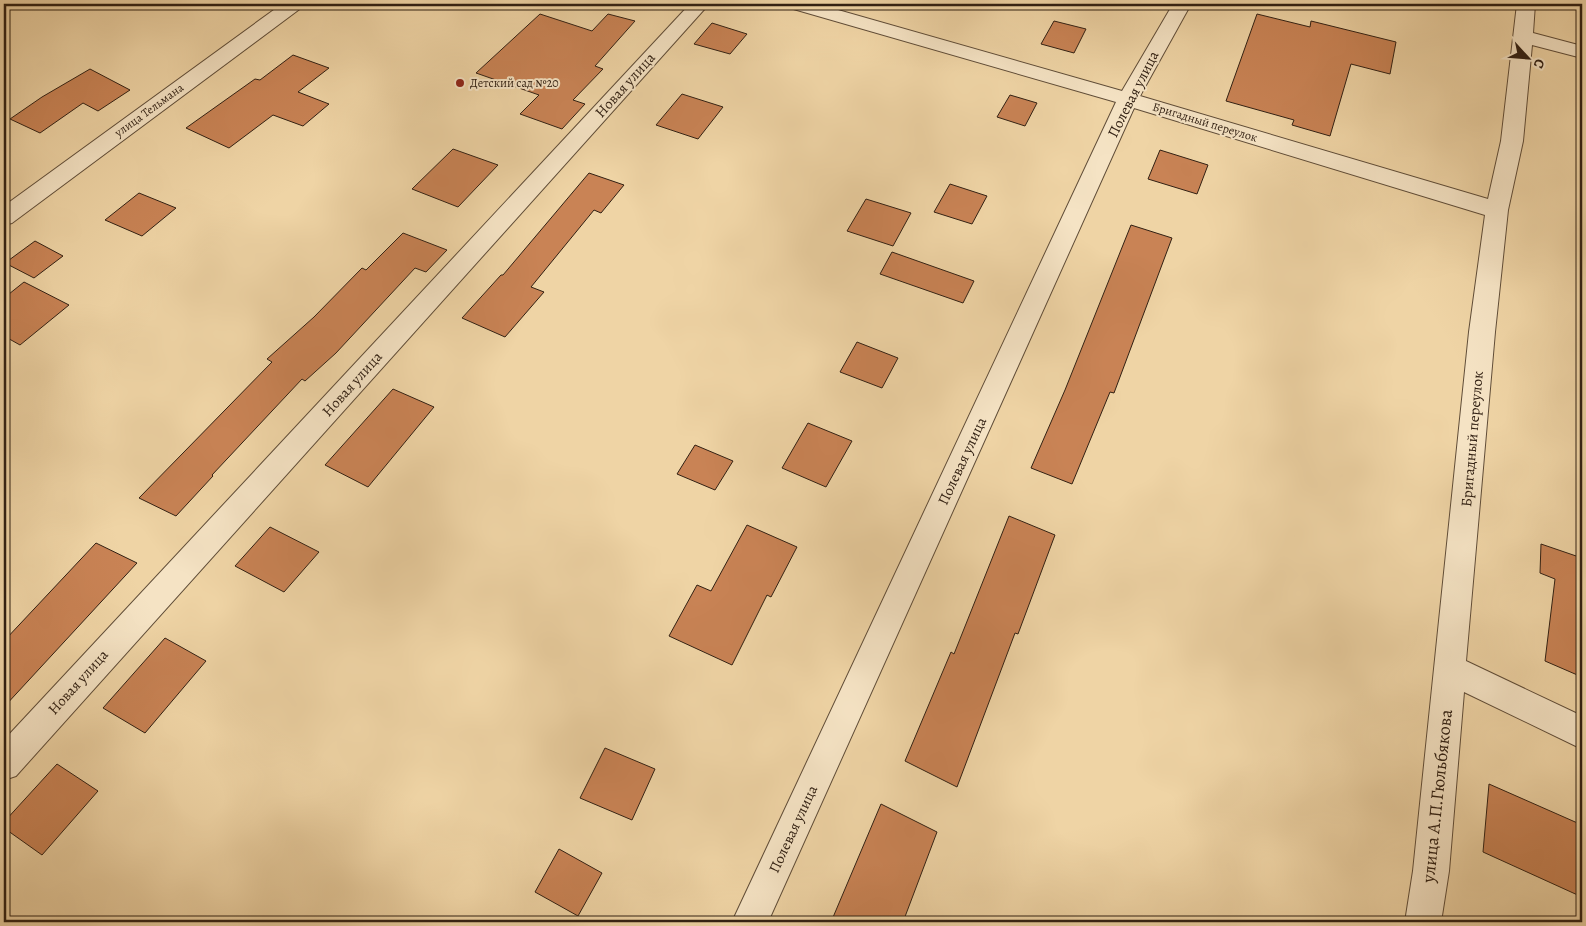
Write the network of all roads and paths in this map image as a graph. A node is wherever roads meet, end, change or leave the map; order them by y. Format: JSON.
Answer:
{"nodes":[{"id":1,"x":294,"y":4,"type":"edge"},
{"id":2,"x":700,"y":4,"type":"edge"},
{"id":3,"x":797,"y":4,"type":"edge"},
{"id":4,"x":1182,"y":4,"type":"edge"},
{"id":5,"x":1526,"y":4,"type":"edge"},
{"id":6,"x":1523,"y":37,"type":"junction"},
{"id":7,"x":1582,"y":52,"type":"edge"},
{"id":8,"x":1128,"y":99,"type":"junction"},
{"id":9,"x":1497,"y":210,"type":"junction"},
{"id":10,"x":4,"y":217,"type":"edge"},
{"id":11,"x":1450,"y":669,"type":"junction"},
{"id":12,"x":1582,"y":732,"type":"edge"},
{"id":13,"x":4,"y":764,"type":"edge"},
{"id":14,"x":750,"y":922,"type":"edge"},
{"id":15,"x":1423,"y":922,"type":"edge"}],
"edges":[{"from":1,"to":10,"type":"street","name":"улица Тельмана"},
{"from":2,"to":13,"type":"street","name":"Новая улица"},
{"from":3,"to":8,"type":"street","name":"Бригадный переулок"},
{"from":4,"to":8,"type":"street","name":"Полевая улица"},
{"from":5,"to":6,"type":"street","name":"Бригадный переулок"},
{"from":6,"to":7,"type":"street"},
{"from":6,"to":9,"type":"street","name":"Бригадный переулок"},
{"from":8,"to":9,"type":"street","name":"Бригадный переулок"},
{"from":8,"to":14,"type":"street","name":"Полевая улица"},
{"from":9,"to":11,"type":"street","name":"Бригадный переулок"},
{"from":11,"to":12,"type":"street"},
{"from":11,"to":15,"type":"street","name":"улица А.П.Гюльбякова"}]}
